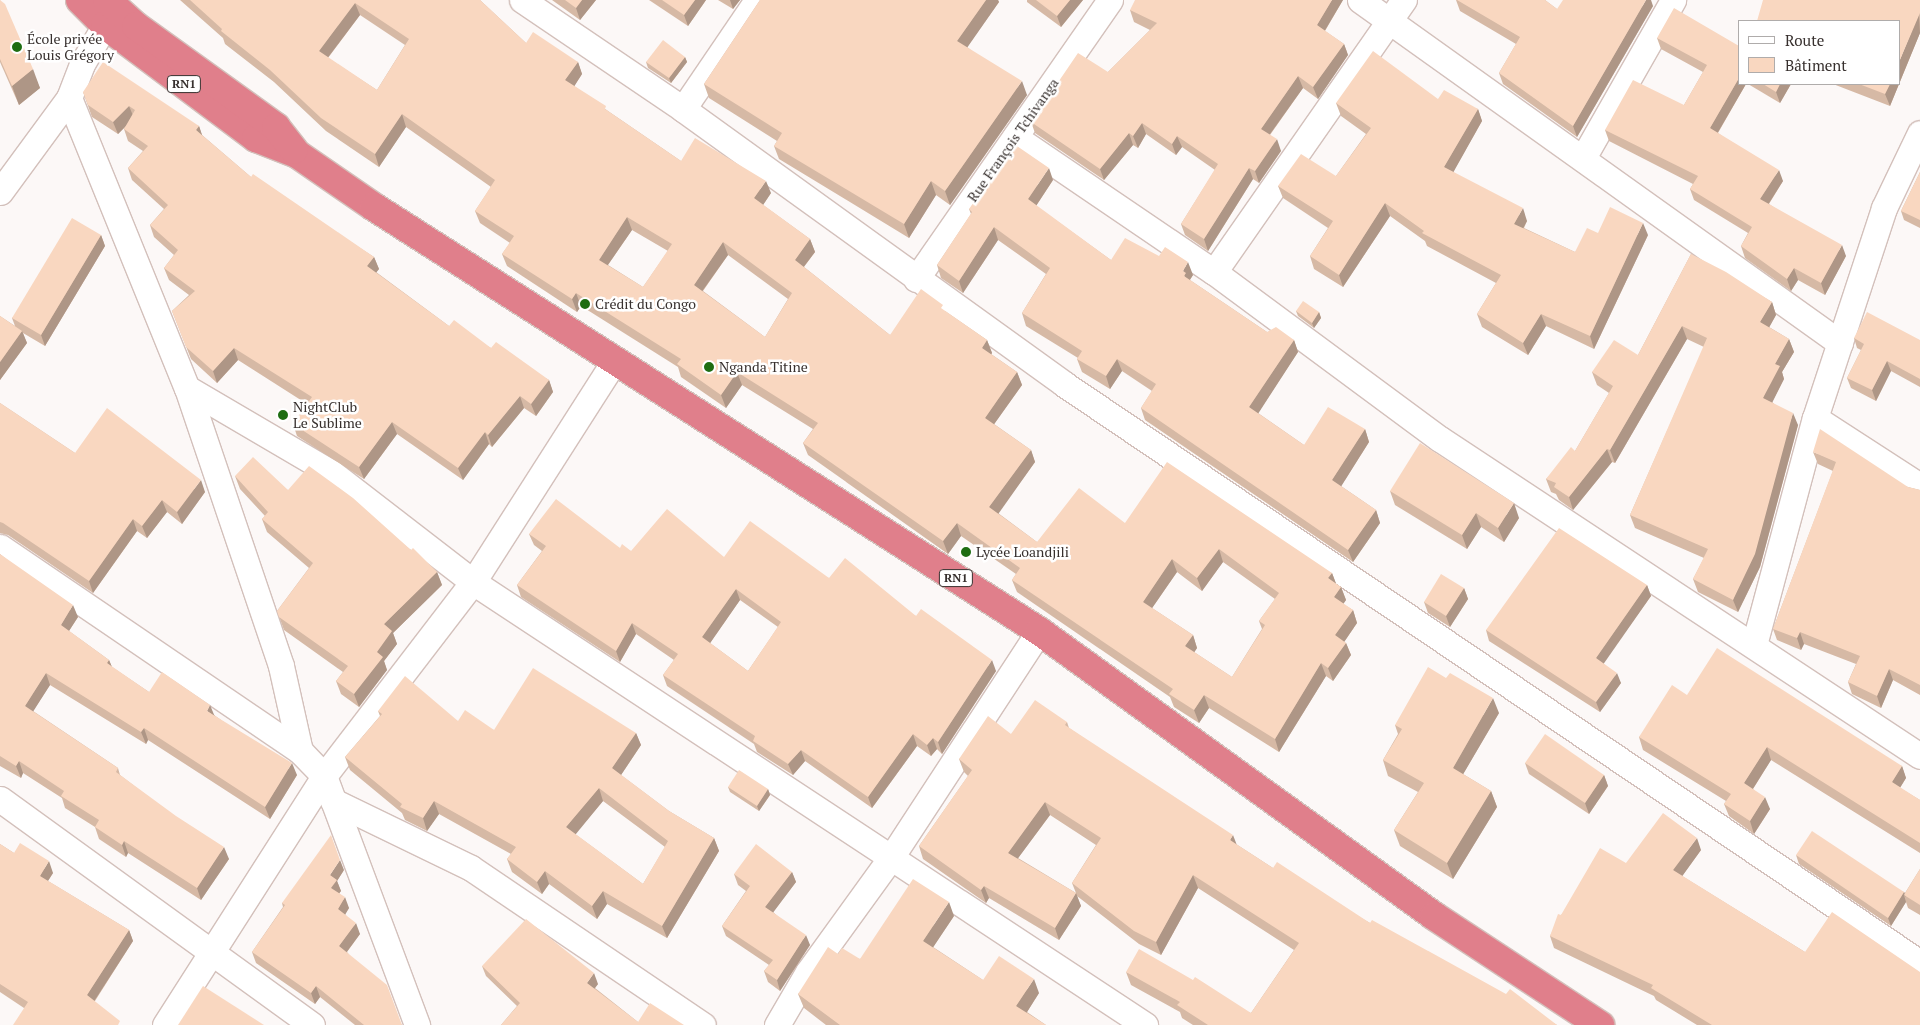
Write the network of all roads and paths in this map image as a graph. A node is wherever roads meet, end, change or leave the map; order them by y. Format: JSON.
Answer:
{"nodes":[{"id":1,"x":80,"y":0,"type":"edge"},
{"id":2,"x":522,"y":0,"type":"edge"},
{"id":3,"x":757,"y":0,"type":"edge"},
{"id":4,"x":1110,"y":0,"type":"edge"},
{"id":5,"x":1360,"y":0,"type":"edge"},
{"id":6,"x":1404,"y":0,"type":"edge"},
{"id":7,"x":1673,"y":0,"type":"edge"},
{"id":8,"x":106,"y":12,"type":"edge"},
{"id":9,"x":1391,"y":20,"type":"junction"},
{"id":10,"x":69,"y":98,"type":"junction"},
{"id":11,"x":683,"y":109,"type":"junction"},
{"id":12,"x":1920,"y":133,"type":"edge"},
{"id":13,"x":1014,"y":137,"type":"junction"},
{"id":14,"x":1583,"y":158,"type":"junction"},
{"id":15,"x":0,"y":192,"type":"edge"},
{"id":16,"x":1214,"y":272,"type":"junction"},
{"id":17,"x":916,"y":279,"type":"junction"},
{"id":18,"x":1840,"y":343,"type":"junction"},
{"id":19,"x":615,"y":360,"type":"junction"},
{"id":20,"x":187,"y":388,"type":"junction"},
{"id":21,"x":1815,"y":418,"type":"junction"},
{"id":22,"x":1920,"y":486,"type":"edge"},
{"id":23,"x":0,"y":547,"type":"edge"},
{"id":24,"x":474,"y":582,"type":"junction"},
{"id":25,"x":1039,"y":631,"type":"junction"},
{"id":26,"x":1754,"y":645,"type":"junction"},
{"id":27,"x":300,"y":751,"type":"junction"},
{"id":28,"x":1920,"y":756,"type":"edge"},
{"id":29,"x":324,"y":776,"type":"junction"},
{"id":30,"x":0,"y":799,"type":"edge"},
{"id":31,"x":333,"y":801,"type":"junction"},
{"id":32,"x":892,"y":856,"type":"junction"},
{"id":33,"x":213,"y":950,"type":"junction"},
{"id":34,"x":1920,"y":963,"type":"edge"},
{"id":35,"x":165,"y":1025,"type":"edge"},
{"id":36,"x":312,"y":1025,"type":"edge"},
{"id":37,"x":417,"y":1025,"type":"edge"},
{"id":38,"x":703,"y":1025,"type":"edge"},
{"id":39,"x":777,"y":1025,"type":"edge"},
{"id":40,"x":1145,"y":1025,"type":"edge"},
{"id":41,"x":1600,"y":1025,"type":"edge"}],
"edges":[{"from":1,"to":8,"type":"highway","number":"RN1"},
{"from":2,"to":11,"type":"street"},
{"from":3,"to":11,"type":"street"},
{"from":4,"to":13,"type":"street","name":"Rue François Tchivanga"},
{"from":5,"to":9,"type":"street"},
{"from":6,"to":9,"type":"street"},
{"from":7,"to":14,"type":"street"},
{"from":8,"to":10,"type":"street"},
{"from":8,"to":19,"type":"highway","number":"RN1"},
{"from":9,"to":14,"type":"street"},
{"from":9,"to":16,"type":"street"},
{"from":10,"to":15,"type":"street"},
{"from":10,"to":20,"type":"street"},
{"from":11,"to":17,"type":"street"},
{"from":12,"to":18,"type":"street"},
{"from":13,"to":16,"type":"street"},
{"from":13,"to":17,"type":"street","name":"Rue François Tchivanga"},
{"from":14,"to":18,"type":"street"},
{"from":16,"to":26,"type":"street"},
{"from":17,"to":34,"type":"street"},
{"from":18,"to":21,"type":"street"},
{"from":19,"to":24,"type":"street"},
{"from":19,"to":25,"type":"highway","number":"RN1"},
{"from":20,"to":24,"type":"street"},
{"from":20,"to":27,"type":"street"},
{"from":21,"to":22,"type":"street"},
{"from":21,"to":26,"type":"street"},
{"from":23,"to":27,"type":"street"},
{"from":24,"to":29,"type":"street"},
{"from":24,"to":32,"type":"street"},
{"from":25,"to":32,"type":"street"},
{"from":25,"to":41,"type":"highway","number":"RN1"},
{"from":26,"to":28,"type":"street"},
{"from":27,"to":29,"type":"street"},
{"from":29,"to":31,"type":"street"},
{"from":29,"to":33,"type":"street"},
{"from":30,"to":33,"type":"street"},
{"from":31,"to":37,"type":"street"},
{"from":31,"to":38,"type":"street"},
{"from":32,"to":39,"type":"street"},
{"from":32,"to":40,"type":"street"},
{"from":33,"to":35,"type":"street"},
{"from":33,"to":36,"type":"street"}]}
